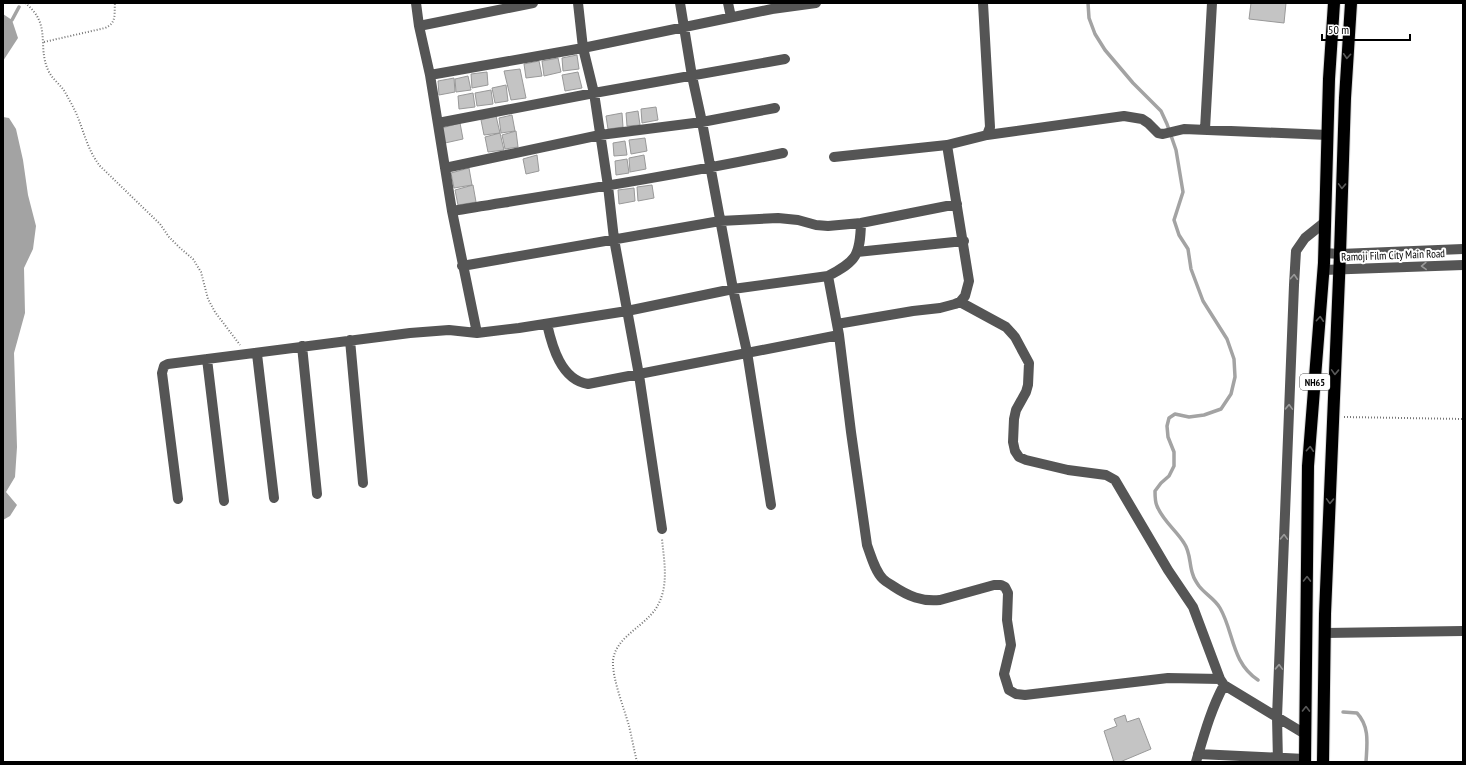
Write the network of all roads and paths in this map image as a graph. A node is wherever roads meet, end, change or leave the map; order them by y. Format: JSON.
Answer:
{"nodes":[{"id":1,"x":25,"y":3,"type":"edge"},
{"id":2,"x":115,"y":3,"type":"edge"},
{"id":3,"x":416,"y":3,"type":"edge"},
{"id":4,"x":533,"y":3,"type":"edge"},
{"id":5,"x":578,"y":3,"type":"edge"},
{"id":6,"x":680,"y":3,"type":"edge"},
{"id":7,"x":728,"y":3,"type":"edge"},
{"id":8,"x":816,"y":3,"type":"edge"},
{"id":9,"x":983,"y":3,"type":"edge"},
{"id":10,"x":1212,"y":3,"type":"edge"},
{"id":11,"x":1334,"y":3,"type":"edge"},
{"id":12,"x":1351,"y":3,"type":"edge"},
{"id":13,"x":731,"y":17,"type":"junction"},
{"id":14,"x":419,"y":26,"type":"junction"},
{"id":15,"x":684,"y":27,"type":"junction"},
{"id":16,"x":44,"y":42,"type":"junction"},
{"id":17,"x":583,"y":48,"type":"junction"},
{"id":18,"x":785,"y":59,"type":"dead end"},
{"id":19,"x":430,"y":75,"type":"junction"},
{"id":20,"x":692,"y":76,"type":"junction"},
{"id":21,"x":594,"y":93,"type":"junction"},
{"id":22,"x":775,"y":108,"type":"dead end"},
{"id":23,"x":702,"y":122,"type":"junction"},
{"id":24,"x":438,"y":123,"type":"junction"},
{"id":25,"x":1205,"y":129,"type":"junction"},
{"id":26,"x":600,"y":135,"type":"junction"},
{"id":27,"x":987,"y":135,"type":"junction"},
{"id":28,"x":1328,"y":135,"type":"junction"},
{"id":29,"x":947,"y":145,"type":"junction"},
{"id":30,"x":783,"y":153,"type":"dead end"},
{"id":31,"x":834,"y":157,"type":"dead end"},
{"id":32,"x":445,"y":168,"type":"junction"},
{"id":33,"x":711,"y":168,"type":"junction"},
{"id":34,"x":608,"y":186,"type":"junction"},
{"id":35,"x":957,"y":204,"type":"junction"},
{"id":36,"x":452,"y":211,"type":"junction"},
{"id":37,"x":720,"y":221,"type":"junction"},
{"id":38,"x":1325,"y":222,"type":"junction"},
{"id":39,"x":861,"y":223,"type":"junction"},
{"id":40,"x":614,"y":239,"type":"junction"},
{"id":41,"x":964,"y":241,"type":"junction"},
{"id":42,"x":1463,"y":249,"type":"edge"},
{"id":43,"x":857,"y":252,"type":"junction"},
{"id":44,"x":1324,"y":253,"type":"junction"},
{"id":45,"x":1340,"y":254,"type":"junction"},
{"id":46,"x":1463,"y":265,"type":"edge"},
{"id":47,"x":462,"y":266,"type":"junction"},
{"id":48,"x":1339,"y":269,"type":"junction"},
{"id":49,"x":1323,"y":270,"type":"junction"},
{"id":50,"x":828,"y":276,"type":"junction"},
{"id":51,"x":733,"y":289,"type":"junction"},
{"id":52,"x":960,"y":302,"type":"junction"},
{"id":53,"x":627,"y":311,"type":"junction"},
{"id":54,"x":547,"y":324,"type":"junction"},
{"id":55,"x":837,"y":324,"type":"junction"},
{"id":56,"x":477,"y":333,"type":"junction"},
{"id":57,"x":839,"y":335,"type":"junction"},
{"id":58,"x":350,"y":340,"type":"junction"},
{"id":59,"x":302,"y":346,"type":"junction"},
{"id":60,"x":747,"y":352,"type":"junction"},
{"id":61,"x":252,"y":354,"type":"junction"},
{"id":62,"x":207,"y":359,"type":"junction"},
{"id":63,"x":639,"y":375,"type":"junction"},
{"id":64,"x":1333,"y":417,"type":"junction"},
{"id":65,"x":1463,"y":419,"type":"edge"},
{"id":66,"x":363,"y":483,"type":"dead end"},
{"id":67,"x":316,"y":494,"type":"dead end"},
{"id":68,"x":274,"y":498,"type":"dead end"},
{"id":69,"x":178,"y":500,"type":"dead end"},
{"id":70,"x":224,"y":501,"type":"dead end"},
{"id":71,"x":771,"y":505,"type":"dead end"},
{"id":72,"x":662,"y":530,"type":"joint"},
{"id":73,"x":1463,"y":630,"type":"edge"},
{"id":74,"x":1325,"y":633,"type":"junction"},
{"id":75,"x":1222,"y":682,"type":"junction"},
{"id":76,"x":1277,"y":717,"type":"junction"},
{"id":77,"x":1305,"y":734,"type":"junction"},
{"id":78,"x":1197,"y":758,"type":"edge"},
{"id":79,"x":1278,"y":760,"type":"edge"},
{"id":80,"x":1305,"y":760,"type":"edge"},
{"id":81,"x":637,"y":762,"type":"edge"},
{"id":82,"x":1323,"y":762,"type":"edge"}],
"edges":[{"from":1,"to":16,"type":"path"},
{"from":2,"to":16,"type":"path"},
{"from":3,"to":14,"type":"street"},
{"from":4,"to":14,"type":"street"},
{"from":5,"to":17,"type":"street"},
{"from":6,"to":15,"type":"street"},
{"from":7,"to":13,"type":"street"},
{"from":8,"to":13,"type":"street"},
{"from":9,"to":27,"type":"street"},
{"from":10,"to":25,"type":"street"},
{"from":11,"to":28,"type":"highway","number":"NH65"},
{"from":12,"to":45,"type":"highway","number":"NH65","one_way":true},
{"from":13,"to":15,"type":"street"},
{"from":14,"to":19,"type":"street"},
{"from":15,"to":17,"type":"street"},
{"from":15,"to":20,"type":"street"},
{"from":16,"to":61,"type":"path"},
{"from":17,"to":19,"type":"street"},
{"from":17,"to":21,"type":"street"},
{"from":18,"to":20,"type":"street"},
{"from":19,"to":24,"type":"street"},
{"from":20,"to":21,"type":"street"},
{"from":20,"to":23,"type":"street"},
{"from":21,"to":24,"type":"street"},
{"from":21,"to":26,"type":"street"},
{"from":22,"to":23,"type":"street"},
{"from":23,"to":26,"type":"street"},
{"from":23,"to":33,"type":"street"},
{"from":24,"to":32,"type":"street"},
{"from":25,"to":27,"type":"street"},
{"from":25,"to":28,"type":"street"},
{"from":26,"to":32,"type":"street"},
{"from":26,"to":34,"type":"street"},
{"from":27,"to":29,"type":"street"},
{"from":28,"to":38,"type":"highway","number":"NH65"},
{"from":29,"to":31,"type":"street"},
{"from":29,"to":35,"type":"street"},
{"from":30,"to":33,"type":"street"},
{"from":32,"to":36,"type":"street"},
{"from":33,"to":34,"type":"street"},
{"from":33,"to":37,"type":"street"},
{"from":34,"to":36,"type":"street"},
{"from":34,"to":40,"type":"street"},
{"from":35,"to":39,"type":"street"},
{"from":35,"to":41,"type":"street"},
{"from":36,"to":47,"type":"street"},
{"from":37,"to":39,"type":"street"},
{"from":37,"to":40,"type":"street"},
{"from":37,"to":51,"type":"street"},
{"from":38,"to":44,"type":"highway","number":"NH65"},
{"from":76,"to":38,"type":"street","one_way":true},
{"from":39,"to":43,"type":"street"},
{"from":40,"to":47,"type":"street"},
{"from":40,"to":53,"type":"street"},
{"from":41,"to":43,"type":"street"},
{"from":41,"to":52,"type":"street"},
{"from":42,"to":45,"type":"street","name":"Ramoji Film City Main Road"},
{"from":43,"to":50,"type":"street"},
{"from":44,"to":45,"type":"street","name":"Ramoji Film City Main Road"},
{"from":44,"to":49,"type":"highway","number":"NH65"},
{"from":45,"to":48,"type":"highway","number":"NH65"},
{"from":46,"to":48,"type":"street","name":"Ramoji Film City Main Road","one_way":true},
{"from":47,"to":56,"type":"street"},
{"from":48,"to":49,"type":"street","name":"Ramoji Film City Main Road"},
{"from":48,"to":64,"type":"highway","number":"NH65","one_way":true},
{"from":77,"to":49,"type":"highway","number":"NH65","one_way":true},
{"from":50,"to":51,"type":"street"},
{"from":50,"to":55,"type":"street"},
{"from":51,"to":53,"type":"street"},
{"from":51,"to":60,"type":"street"},
{"from":52,"to":55,"type":"street"},
{"from":52,"to":75,"type":"street"},
{"from":53,"to":54,"type":"street"},
{"from":53,"to":63,"type":"street"},
{"from":54,"to":56,"type":"street"},
{"from":54,"to":63,"type":"street"},
{"from":55,"to":57,"type":"street"},
{"from":56,"to":58,"type":"street"},
{"from":57,"to":60,"type":"street"},
{"from":57,"to":75,"type":"street"},
{"from":58,"to":59,"type":"street"},
{"from":58,"to":66,"type":"street"},
{"from":59,"to":61,"type":"street"},
{"from":59,"to":67,"type":"street"},
{"from":60,"to":63,"type":"street"},
{"from":60,"to":71,"type":"street"},
{"from":61,"to":62,"type":"street"},
{"from":61,"to":68,"type":"street"},
{"from":62,"to":69,"type":"street"},
{"from":62,"to":70,"type":"street"},
{"from":63,"to":72,"type":"street"},
{"from":64,"to":65,"type":"path"},
{"from":64,"to":74,"type":"highway","number":"NH65","one_way":true},
{"from":72,"to":81,"type":"path"},
{"from":73,"to":74,"type":"street"},
{"from":74,"to":82,"type":"highway","number":"NH65"},
{"from":75,"to":76,"type":"street"},
{"from":75,"to":78,"type":"street"},
{"from":76,"to":77,"type":"street"},
{"from":76,"to":79,"type":"street"},
{"from":77,"to":80,"type":"highway","number":"NH65"},
{"from":78,"to":79,"type":"street"},
{"from":79,"to":80,"type":"street"}]}
